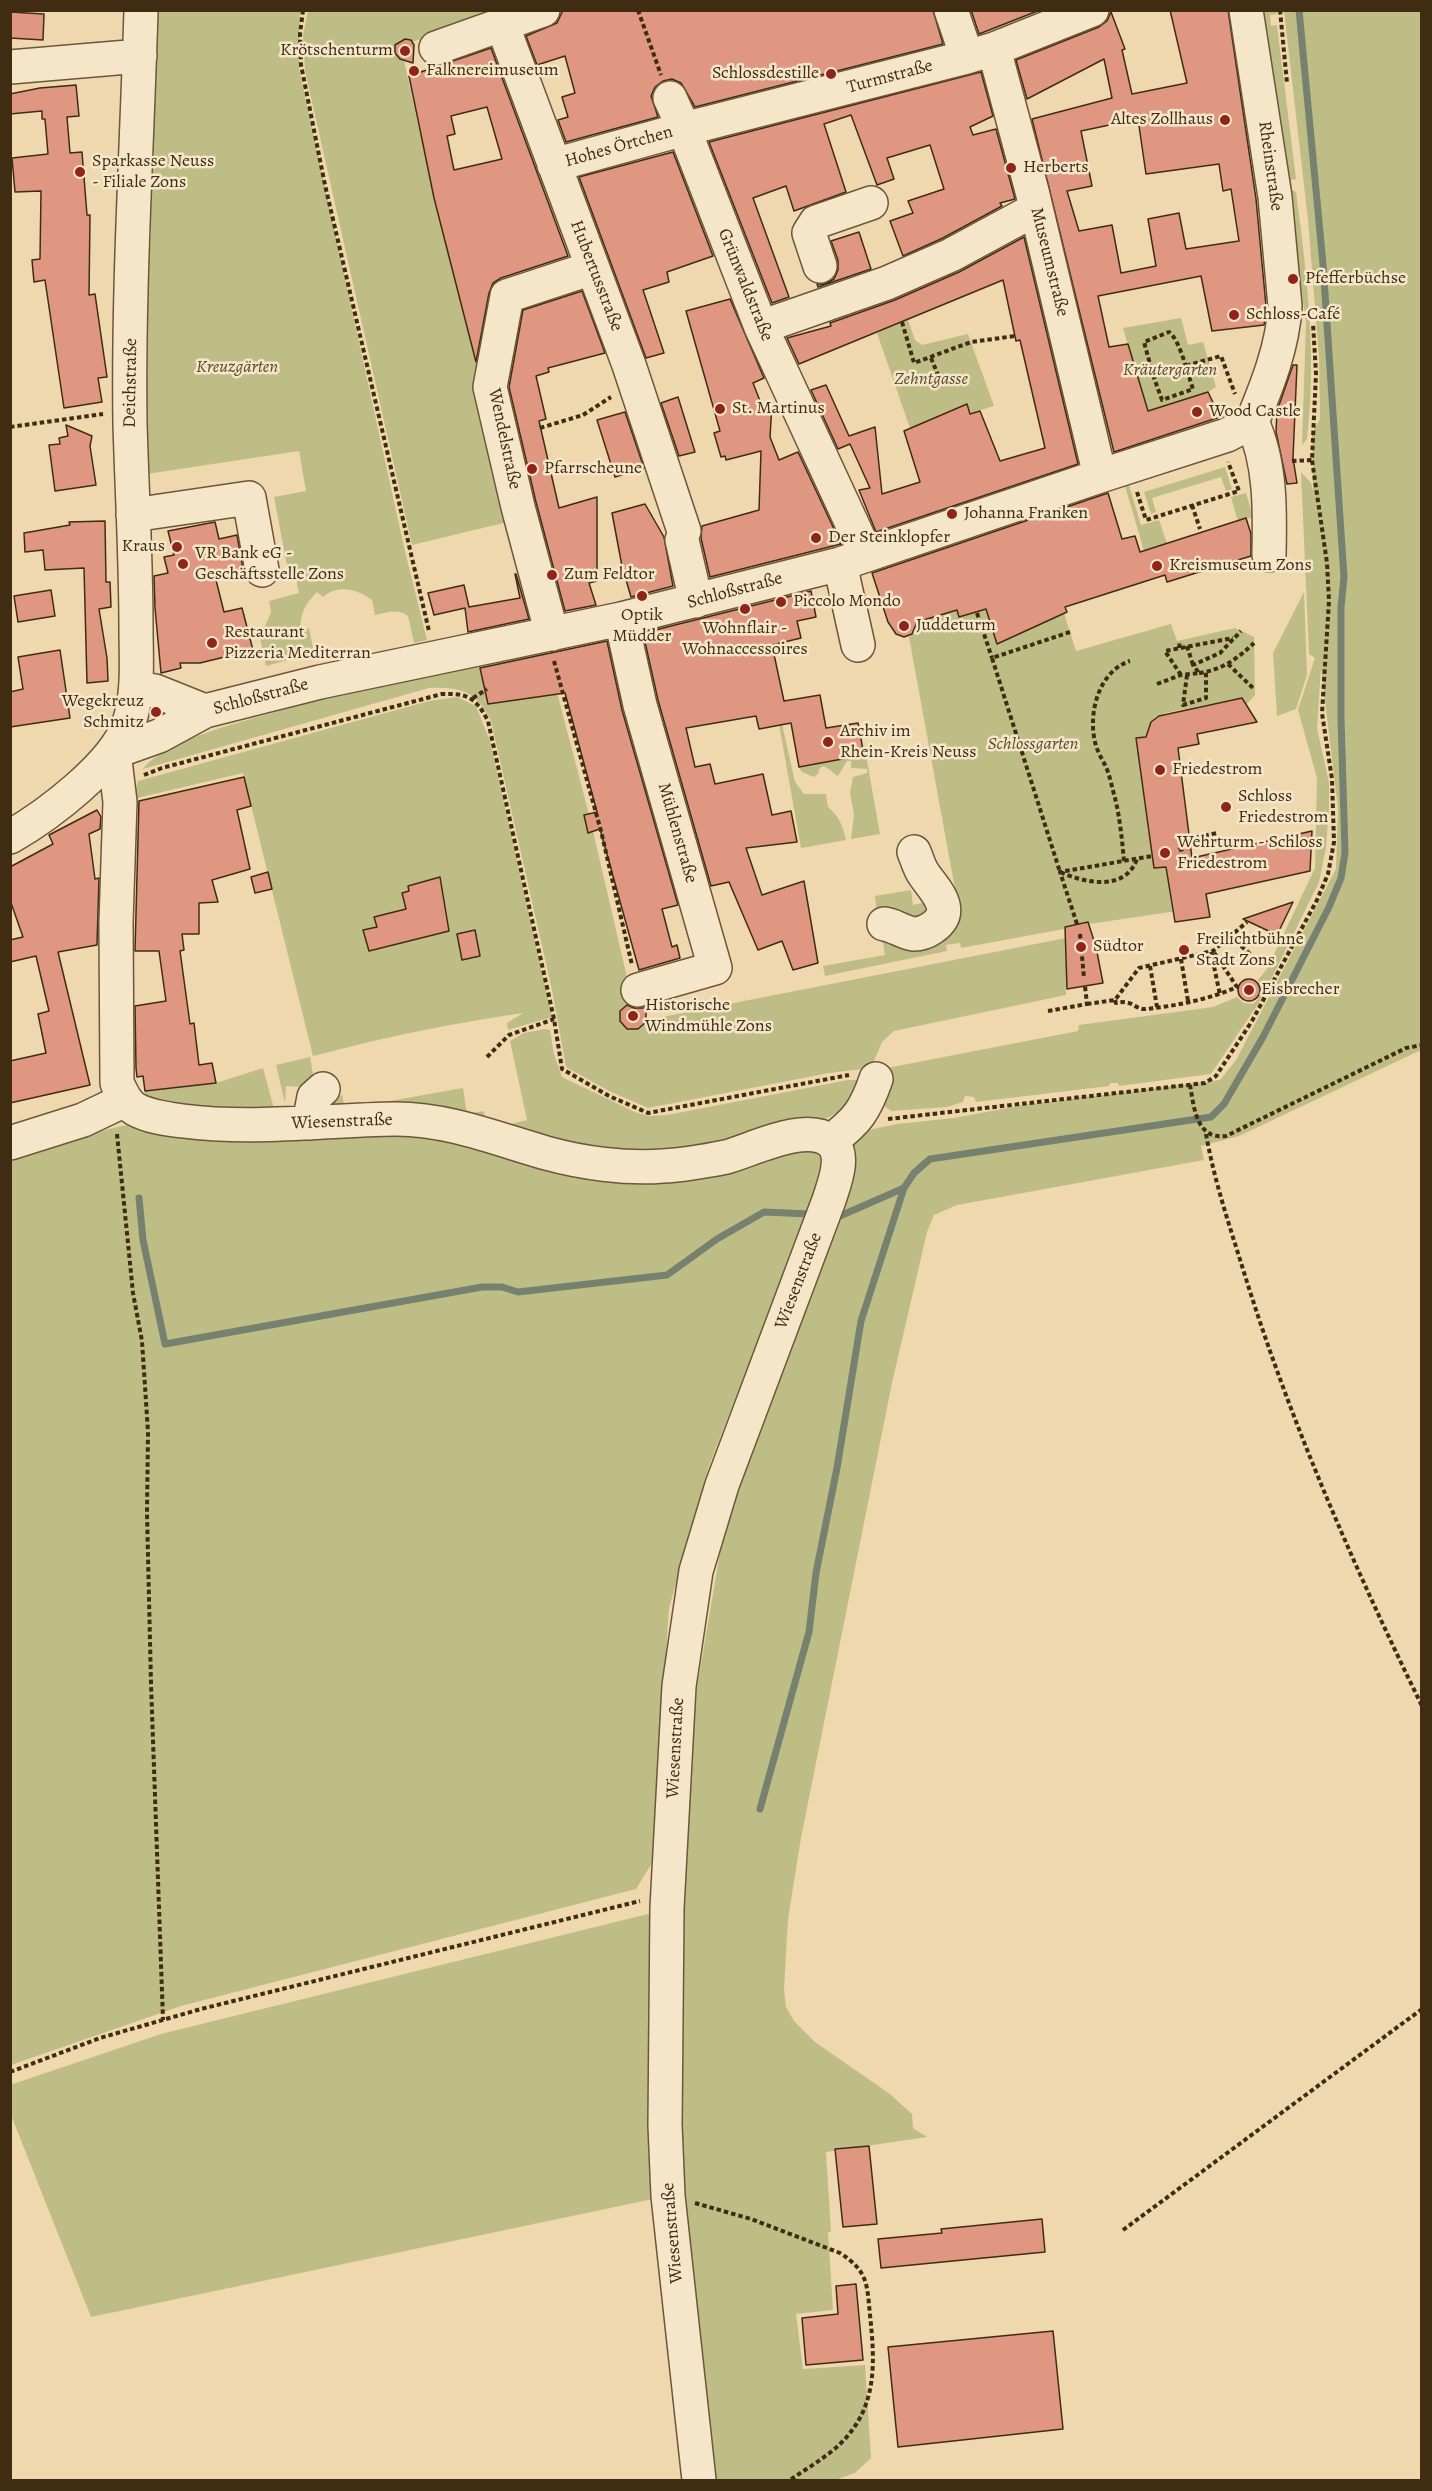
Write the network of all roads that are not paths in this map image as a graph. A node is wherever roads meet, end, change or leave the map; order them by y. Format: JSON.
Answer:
{"nodes":[{"id":1,"x":141,"y":10,"type":"edge"},
{"id":2,"x":543,"y":10,"type":"edge"},
{"id":3,"x":951,"y":10,"type":"edge"},
{"id":4,"x":1092,"y":10,"type":"edge"},
{"id":5,"x":1246,"y":10,"type":"edge"},
{"id":6,"x":502,"y":24,"type":"junction"},
{"id":7,"x":436,"y":48,"type":"dead end"},
{"id":8,"x":980,"y":53,"type":"junction"},
{"id":9,"x":140,"y":56,"type":"junction"},
{"id":10,"x":10,"y":67,"type":"edge"},
{"id":11,"x":670,"y":98,"type":"road end"},
{"id":12,"x":684,"y":129,"type":"junction"},
{"id":13,"x":554,"y":165,"type":"junction"},
{"id":14,"x":872,"y":203,"type":"dead end"},
{"id":15,"x":1036,"y":209,"type":"junction"},
{"id":16,"x":592,"y":268,"type":"junction"},
{"id":17,"x":826,"y":285,"type":"junction"},
{"id":18,"x":761,"y":327,"type":"junction"},
{"id":19,"x":1252,"y":422,"type":"junction"},
{"id":20,"x":1100,"y":476,"type":"junction"},
{"id":21,"x":133,"y":515,"type":"junction"},
{"id":22,"x":1269,"y":555,"type":"dead end"},
{"id":23,"x":853,"y":559,"type":"junction"},
{"id":24,"x":262,"y":570,"type":"dead end"},
{"id":25,"x":696,"y":601,"type":"junction"},
{"id":26,"x":621,"y":620,"type":"junction"},
{"id":27,"x":549,"y":634,"type":"junction"},
{"id":28,"x":858,"y":645,"type":"dead end"},
{"id":29,"x":136,"y":688,"type":"junction"},
{"id":30,"x":205,"y":711,"type":"junction"},
{"id":31,"x":114,"y":752,"type":"junction"},
{"id":32,"x":10,"y":837,"type":"edge"},
{"id":33,"x":914,"y":852,"type":"dead end"},
{"id":34,"x":884,"y":924,"type":"dead end"},
{"id":35,"x":638,"y":990,"type":"road end"},
{"id":36,"x":876,"y":1078,"type":"road end"},
{"id":37,"x":323,"y":1089,"type":"dead end"},
{"id":38,"x":119,"y":1103,"type":"junction"},
{"id":39,"x":309,"y":1123,"type":"junction"},
{"id":40,"x":843,"y":1132,"type":"junction"},
{"id":41,"x":10,"y":1143,"type":"edge"},
{"id":42,"x":699,"y":2481,"type":"edge"}],
"edges":[{"from":1,"to":9,"type":"street","name":"Deichstraße"},
{"from":2,"to":6,"type":"street"},
{"from":3,"to":8,"type":"street","name":"Museumstraße"},
{"from":4,"to":8,"type":"street","name":"Turmstraße"},
{"from":5,"to":19,"type":"street","name":"Rheinstraße"},
{"from":6,"to":7,"type":"street"},
{"from":6,"to":13,"type":"street","name":"Hubertusstraße"},
{"from":8,"to":12,"type":"street","name":"Turmstraße"},
{"from":8,"to":15,"type":"street","name":"Museumstraße"},
{"from":9,"to":10,"type":"street"},
{"from":9,"to":21,"type":"street","name":"Deichstraße"},
{"from":11,"to":12,"type":"street","name":"Grünwaldstraße"},
{"from":12,"to":13,"type":"street","name":"Hohes Örtchen"},
{"from":12,"to":18,"type":"street","name":"Grünwaldstraße"},
{"from":13,"to":16,"type":"street","name":"Hubertusstraße"},
{"from":14,"to":17,"type":"street"},
{"from":15,"to":17,"type":"street"},
{"from":15,"to":20,"type":"street","name":"Museumstraße"},
{"from":16,"to":25,"type":"street","name":"Hubertusstraße"},
{"from":16,"to":27,"type":"street","name":"Wendelstraße"},
{"from":17,"to":18,"type":"street"},
{"from":18,"to":23,"type":"street","name":"Grünwaldstraße"},
{"from":19,"to":20,"type":"street","name":"Schloßstraße"},
{"from":19,"to":22,"type":"street"},
{"from":20,"to":23,"type":"street","name":"Schloßstraße"},
{"from":21,"to":24,"type":"street"},
{"from":21,"to":29,"type":"street","name":"Deichstraße"},
{"from":23,"to":25,"type":"street","name":"Schloßstraße"},
{"from":23,"to":28,"type":"street","name":"Grünwaldstraße"},
{"from":25,"to":26,"type":"street","name":"Schloßstraße"},
{"from":26,"to":27,"type":"street","name":"Schloßstraße"},
{"from":26,"to":35,"type":"street","name":"Mühlenstraße"},
{"from":27,"to":30,"type":"street","name":"Schloßstraße"},
{"from":29,"to":30,"type":"street","name":"Schloßstraße"},
{"from":29,"to":31,"type":"street","name":"Deichstraße"},
{"from":30,"to":31,"type":"street","name":"Schloßstraße"},
{"from":31,"to":32,"type":"street"},
{"from":31,"to":38,"type":"street"},
{"from":33,"to":34,"type":"street"},
{"from":36,"to":40,"type":"street"},
{"from":37,"to":39,"type":"street"},
{"from":38,"to":39,"type":"street","name":"Wiesenstraße"},
{"from":38,"to":41,"type":"street"},
{"from":39,"to":40,"type":"street","name":"Wiesenstraße"},
{"from":40,"to":42,"type":"street","name":"Wiesenstraße"}]}
